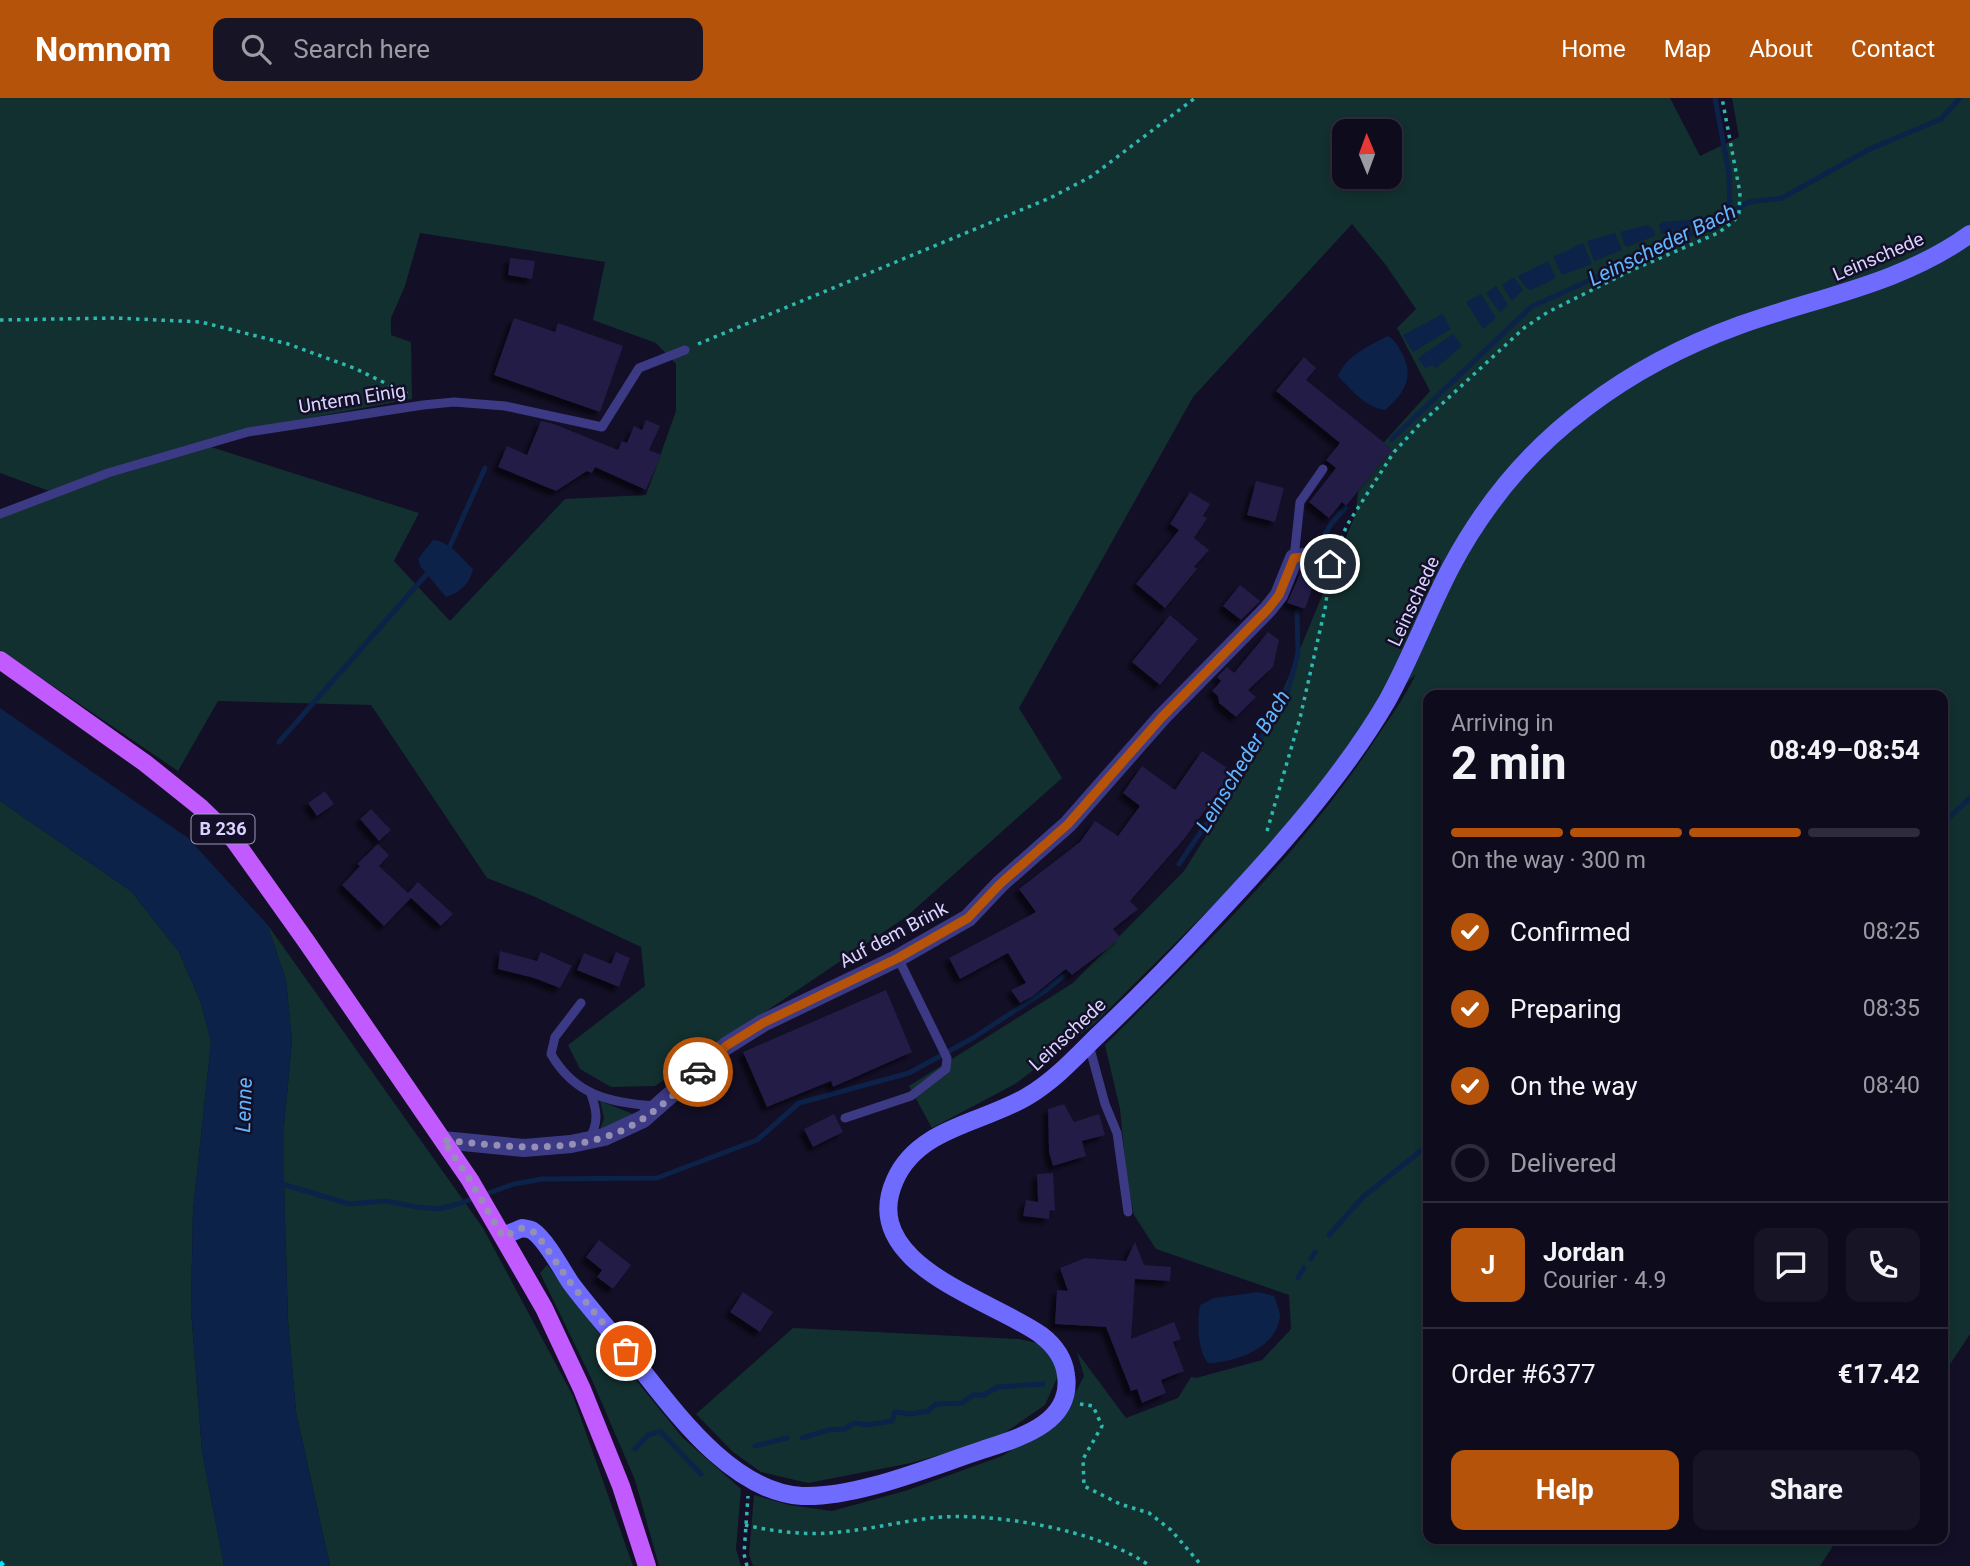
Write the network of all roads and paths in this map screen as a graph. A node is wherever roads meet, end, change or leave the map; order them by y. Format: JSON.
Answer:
{"nodes":[{"id":1,"x":1195,"y":98,"type":"edge"},
{"id":2,"x":1722,"y":98,"type":"edge"},
{"id":3,"x":1970,"y":234,"type":"edge"},
{"id":4,"x":0,"y":320,"type":"edge"},
{"id":5,"x":685,"y":349,"type":"joint"},
{"id":6,"x":429,"y":404,"type":"junction"},
{"id":7,"x":1323,"y":469,"type":"dead end"},
{"id":8,"x":0,"y":514,"type":"edge"},
{"id":9,"x":1294,"y":558,"type":"junction"},
{"id":10,"x":1330,"y":564,"type":"junction"},
{"id":11,"x":0,"y":660,"type":"edge"},
{"id":12,"x":1266,"y":861,"type":"junction"},
{"id":13,"x":898,"y":958,"type":"junction"},
{"id":14,"x":581,"y":1003,"type":"dead end"},
{"id":15,"x":1089,"y":1045,"type":"junction"},
{"id":16,"x":591,"y":1094,"type":"junction"},
{"id":17,"x":659,"y":1106,"type":"junction"},
{"id":18,"x":845,"y":1118,"type":"dead end"},
{"id":19,"x":443,"y":1140,"type":"junction"},
{"id":20,"x":589,"y":1141,"type":"junction"},
{"id":21,"x":1128,"y":1212,"type":"dead end"},
{"id":22,"x":503,"y":1237,"type":"junction"},
{"id":23,"x":1064,"y":1401,"type":"junction"},
{"id":24,"x":751,"y":1480,"type":"junction"},
{"id":25,"x":745,"y":1525,"type":"junction"},
{"id":26,"x":648,"y":1566,"type":"edge"},
{"id":27,"x":747,"y":1566,"type":"edge"},
{"id":28,"x":1150,"y":1566,"type":"edge"},
{"id":29,"x":1202,"y":1566,"type":"edge"}],
"edges":[{"from":1,"to":5,"type":"path"},
{"from":2,"to":10,"type":"path"},
{"from":3,"to":12,"type":"main road","name":"Leinschede"},
{"from":4,"to":6,"type":"path"},
{"from":5,"to":6,"type":"lane","name":"Unterm Einig"},
{"from":6,"to":8,"type":"lane","name":"Unterm Einig"},
{"from":7,"to":9,"type":"lane"},
{"from":9,"to":10,"type":"street"},
{"from":9,"to":13,"type":"street","name":"Auf dem Brink"},
{"from":10,"to":12,"type":"path"},
{"from":11,"to":19,"type":"main road","number":"B 236"},
{"from":12,"to":15,"type":"main road","name":"Leinschede"},
{"from":13,"to":17,"type":"street","name":"Auf dem Brink"},
{"from":13,"to":18,"type":"lane"},
{"from":14,"to":16,"type":"lane"},
{"from":15,"to":21,"type":"lane"},
{"from":15,"to":23,"type":"main road","name":"Leinschede"},
{"from":16,"to":17,"type":"lane"},
{"from":16,"to":20,"type":"lane"},
{"from":17,"to":20,"type":"street","name":"Auf dem Brink"},
{"from":19,"to":20,"type":"street","name":"Auf dem Brink"},
{"from":19,"to":22,"type":"main road","number":"B 236"},
{"from":22,"to":24,"type":"main road"},
{"from":22,"to":26,"type":"main road","number":"B 236"},
{"from":23,"to":24,"type":"main road"},
{"from":23,"to":29,"type":"path"},
{"from":24,"to":25,"type":"path"},
{"from":25,"to":27,"type":"path"},
{"from":25,"to":28,"type":"path"}]}
